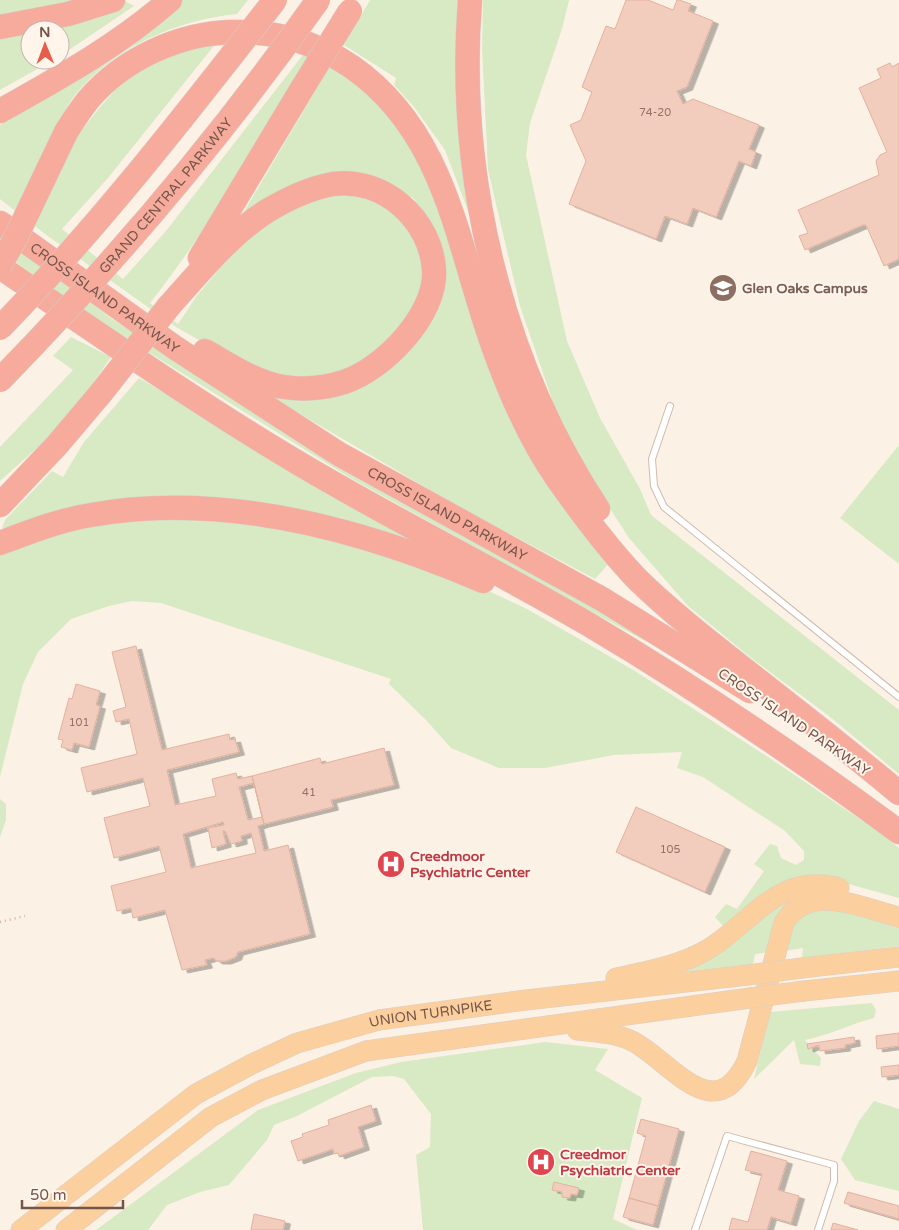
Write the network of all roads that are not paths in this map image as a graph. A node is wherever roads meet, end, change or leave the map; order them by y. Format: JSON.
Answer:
{"nodes":[{"id":1,"x":113,"y":0,"type":"edge"},
{"id":2,"x":170,"y":0,"type":"edge"},
{"id":3,"x":274,"y":0,"type":"edge"},
{"id":4,"x":318,"y":0,"type":"edge"},
{"id":5,"x":470,"y":0,"type":"edge"},
{"id":6,"x":353,"y":6,"type":"edge"},
{"id":7,"x":0,"y":27,"type":"edge"},
{"id":8,"x":0,"y":112,"type":"edge"},
{"id":9,"x":0,"y":223,"type":"edge"},
{"id":10,"x":226,"y":233,"type":"junction"},
{"id":11,"x":0,"y":266,"type":"edge"},
{"id":12,"x":85,"y":286,"type":"junction"},
{"id":13,"x":0,"y":328,"type":"edge"},
{"id":14,"x":0,"y":380,"type":"edge"},
{"id":15,"x":101,"y":393,"type":"junction"},
{"id":16,"x":670,"y":406,"type":"dead end"},
{"id":17,"x":0,"y":491,"type":"edge"},
{"id":18,"x":0,"y":505,"type":"edge"},
{"id":19,"x":0,"y":543,"type":"edge"},
{"id":20,"x":668,"y":674,"type":"junction"},
{"id":21,"x":755,"y":678,"type":"junction"},
{"id":22,"x":899,"y":697,"type":"edge"},
{"id":23,"x":899,"y":794,"type":"edge"},
{"id":24,"x":899,"y":832,"type":"edge"},
{"id":25,"x":899,"y":904,"type":"edge"},
{"id":26,"x":899,"y":917,"type":"edge"},
{"id":27,"x":899,"y":957,"type":"edge"},
{"id":28,"x":899,"y":981,"type":"edge"},
{"id":29,"x":526,"y":1000,"type":"junction"},
{"id":30,"x":533,"y":1026,"type":"junction"},
{"id":31,"x":21,"y":1230,"type":"edge"},
{"id":32,"x":66,"y":1230,"type":"edge"},
{"id":33,"x":695,"y":1230,"type":"edge"},
{"id":34,"x":818,"y":1230,"type":"edge"}],
"edges":[{"from":1,"to":7,"type":"highway"},
{"from":2,"to":8,"type":"highway"},
{"from":3,"to":13,"type":"highway","bridge":true},
{"from":4,"to":14,"type":"highway","name":"GRAND CENTRAL PARKWAY","bridge":true},
{"from":5,"to":21,"type":"highway"},
{"from":6,"to":10,"type":"highway","bridge":true},
{"from":9,"to":12,"type":"highway","name":"CROSS ISLAND PARKWAY"},
{"from":10,"to":12,"type":"highway"},
{"from":10,"to":15,"type":"highway","bridge":true},
{"from":11,"to":20,"type":"highway","name":"CROSS ISLAND PARKWAY"},
{"from":11,"to":21,"type":"highway","bridge":true},
{"from":12,"to":23,"type":"highway","name":"CROSS ISLAND PARKWAY"},
{"from":15,"to":17,"type":"highway"},
{"from":15,"to":18,"type":"highway"},
{"from":16,"to":22,"type":"lane"},
{"from":19,"to":20,"type":"highway"},
{"from":20,"to":24,"type":"highway","name":"CROSS ISLAND PARKWAY"},
{"from":21,"to":23,"type":"highway"},
{"from":25,"to":29,"type":"main road"},
{"from":26,"to":30,"type":"main road"},
{"from":27,"to":29,"type":"main road","name":"UNION TURNPIKE","bridge":true},
{"from":28,"to":30,"type":"main road","name":"UNION TURNPIKE","bridge":true},
{"from":29,"to":31,"type":"main road","name":"UNION TURNPIKE"},
{"from":30,"to":32,"type":"main road","name":"UNION TURNPIKE"},
{"from":33,"to":34,"type":"lane"}]}
